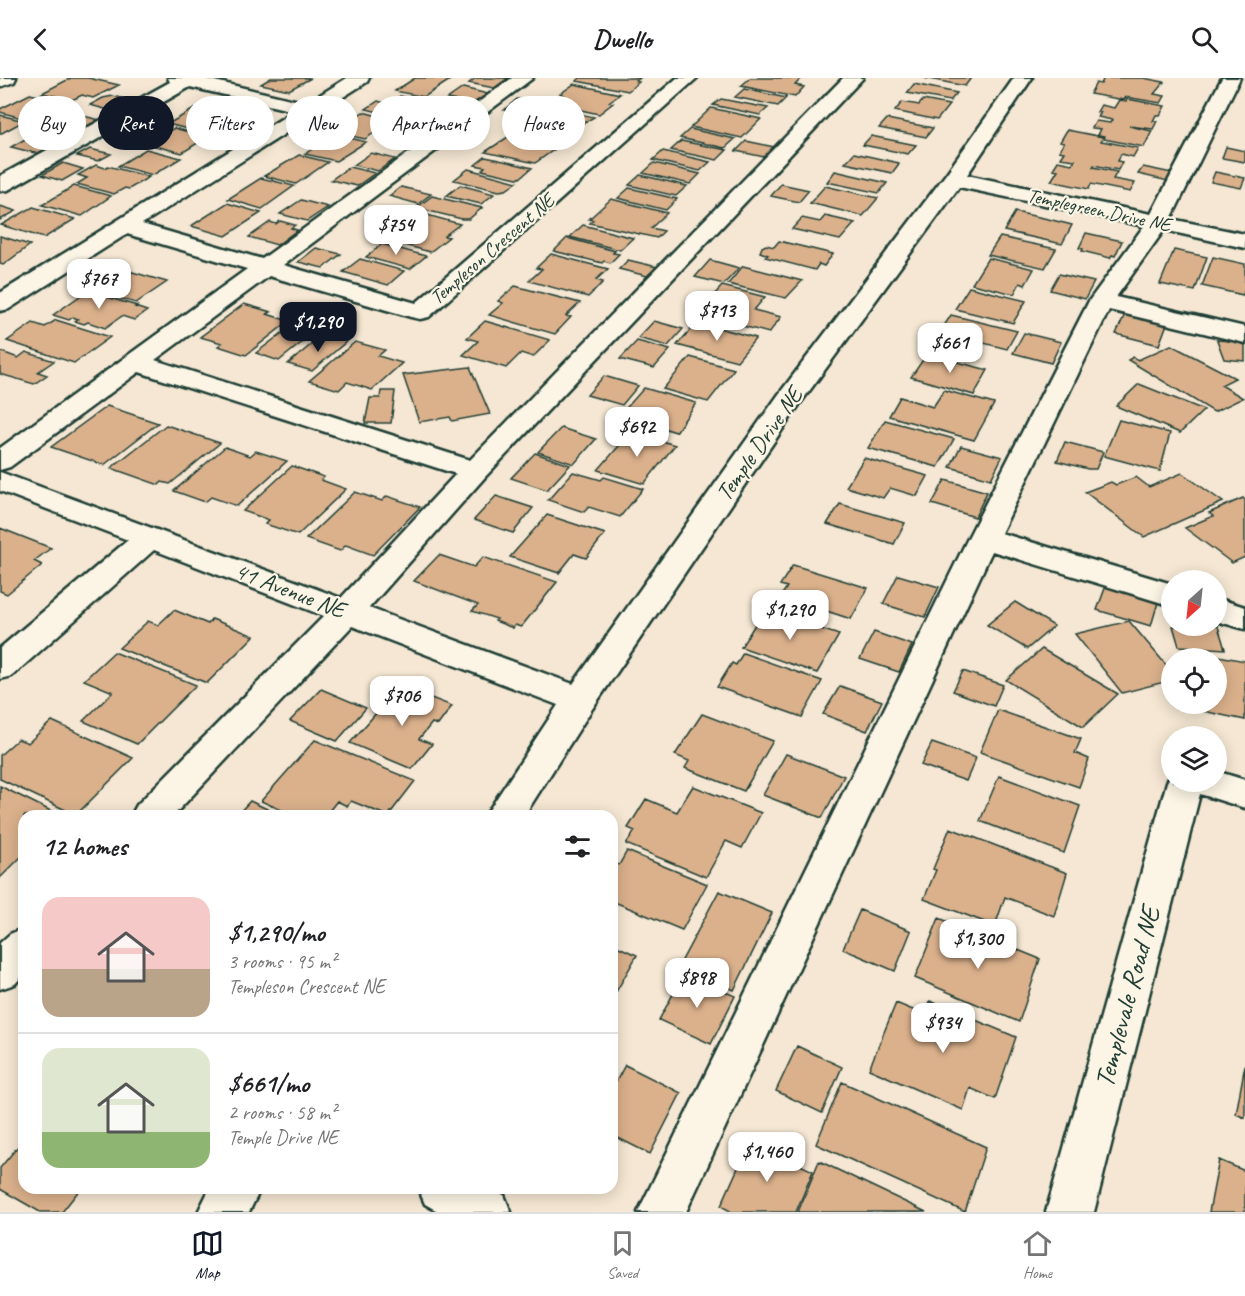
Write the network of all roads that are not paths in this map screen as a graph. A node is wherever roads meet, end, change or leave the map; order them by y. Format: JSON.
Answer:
{"nodes":[{"id":1,"x":7,"y":78,"type":"edge"},
{"id":2,"x":360,"y":78,"type":"edge"},
{"id":3,"x":524,"y":78,"type":"edge"},
{"id":4,"x":688,"y":78,"type":"edge"},
{"id":5,"x":854,"y":78,"type":"edge"},
{"id":6,"x":1023,"y":78,"type":"edge"},
{"id":7,"x":1231,"y":78,"type":"edge"},
{"id":8,"x":185,"y":79,"type":"edge"},
{"id":9,"x":0,"y":81,"type":"edge"},
{"id":10,"x":331,"y":96,"type":"edge"},
{"id":11,"x":286,"y":103,"type":"edge"},
{"id":12,"x":286,"y":124,"type":"edge"},
{"id":13,"x":954,"y":179,"type":"junction"},
{"id":14,"x":0,"y":185,"type":"edge"},
{"id":15,"x":1158,"y":223,"type":"junction"},
{"id":16,"x":123,"y":226,"type":"junction"},
{"id":17,"x":1245,"y":241,"type":"edge"},
{"id":18,"x":264,"y":267,"type":"junction"},
{"id":19,"x":1101,"y":301,"type":"junction"},
{"id":20,"x":0,"y":304,"type":"edge"},
{"id":21,"x":1245,"y":335,"type":"edge"},
{"id":22,"x":136,"y":362,"type":"junction"},
{"id":23,"x":0,"y":461,"type":"edge"},
{"id":24,"x":475,"y":471,"type":"junction"},
{"id":25,"x":0,"y":481,"type":"edge"},
{"id":26,"x":150,"y":538,"type":"junction"},
{"id":27,"x":983,"y":538,"type":"junction"},
{"id":28,"x":1161,"y":592,"type":"edge"},
{"id":29,"x":347,"y":612,"type":"junction"},
{"id":30,"x":1227,"y":612,"type":"edge"},
{"id":31,"x":1245,"y":618,"type":"edge"},
{"id":32,"x":0,"y":667,"type":"edge"},
{"id":33,"x":580,"y":700,"type":"junction"},
{"id":34,"x":1227,"y":789,"type":"edge"},
{"id":35,"x":1182,"y":792,"type":"edge"},
{"id":36,"x":1245,"y":795,"type":"edge"},
{"id":37,"x":156,"y":810,"type":"edge"},
{"id":38,"x":508,"y":810,"type":"edge"},
{"id":39,"x":18,"y":952,"type":"edge"},
{"id":40,"x":0,"y":971,"type":"edge"},
{"id":41,"x":234,"y":1194,"type":"edge"},
{"id":42,"x":452,"y":1194,"type":"edge"},
{"id":43,"x":222,"y":1212,"type":"edge"},
{"id":44,"x":487,"y":1212,"type":"edge"},
{"id":45,"x":662,"y":1212,"type":"edge"},
{"id":46,"x":1070,"y":1212,"type":"edge"}],
"edges":[{"from":1,"to":9,"type":"street"},
{"from":2,"to":10,"type":"street"},
{"from":3,"to":18,"type":"street"},
{"from":4,"to":18,"type":"street","name":"Templeson Crescent NE"},
{"from":5,"to":24,"type":"street"},
{"from":6,"to":13,"type":"street","name":"Temple Drive NE"},
{"from":7,"to":15,"type":"street"},
{"from":8,"to":11,"type":"street"},
{"from":8,"to":14,"type":"street"},
{"from":12,"to":16,"type":"street"},
{"from":13,"to":15,"type":"street","name":"Templegreen Drive NE"},
{"from":13,"to":33,"type":"street","name":"Temple Drive NE"},
{"from":15,"to":17,"type":"street","name":"Templegreen Drive NE"},
{"from":15,"to":19,"type":"street"},
{"from":16,"to":18,"type":"street","name":"Templeson Crescent NE"},
{"from":16,"to":20,"type":"street"},
{"from":18,"to":22,"type":"street"},
{"from":19,"to":21,"type":"street"},
{"from":19,"to":27,"type":"street"},
{"from":22,"to":23,"type":"street"},
{"from":22,"to":24,"type":"street"},
{"from":24,"to":29,"type":"street"},
{"from":25,"to":26,"type":"street","name":"41 Avenue NE"},
{"from":26,"to":29,"type":"street","name":"41 Avenue NE"},
{"from":26,"to":32,"type":"street"},
{"from":27,"to":28,"type":"street"},
{"from":27,"to":45,"type":"street"},
{"from":29,"to":33,"type":"street","name":"41 Avenue NE"},
{"from":29,"to":37,"type":"street"},
{"from":30,"to":31,"type":"street"},
{"from":33,"to":38,"type":"street","name":"Temple Drive NE"},
{"from":34,"to":36,"type":"street"},
{"from":35,"to":46,"type":"street","name":"Templevale Road NE"},
{"from":39,"to":40,"type":"street"},
{"from":41,"to":43,"type":"street"},
{"from":42,"to":44,"type":"street"}]}
